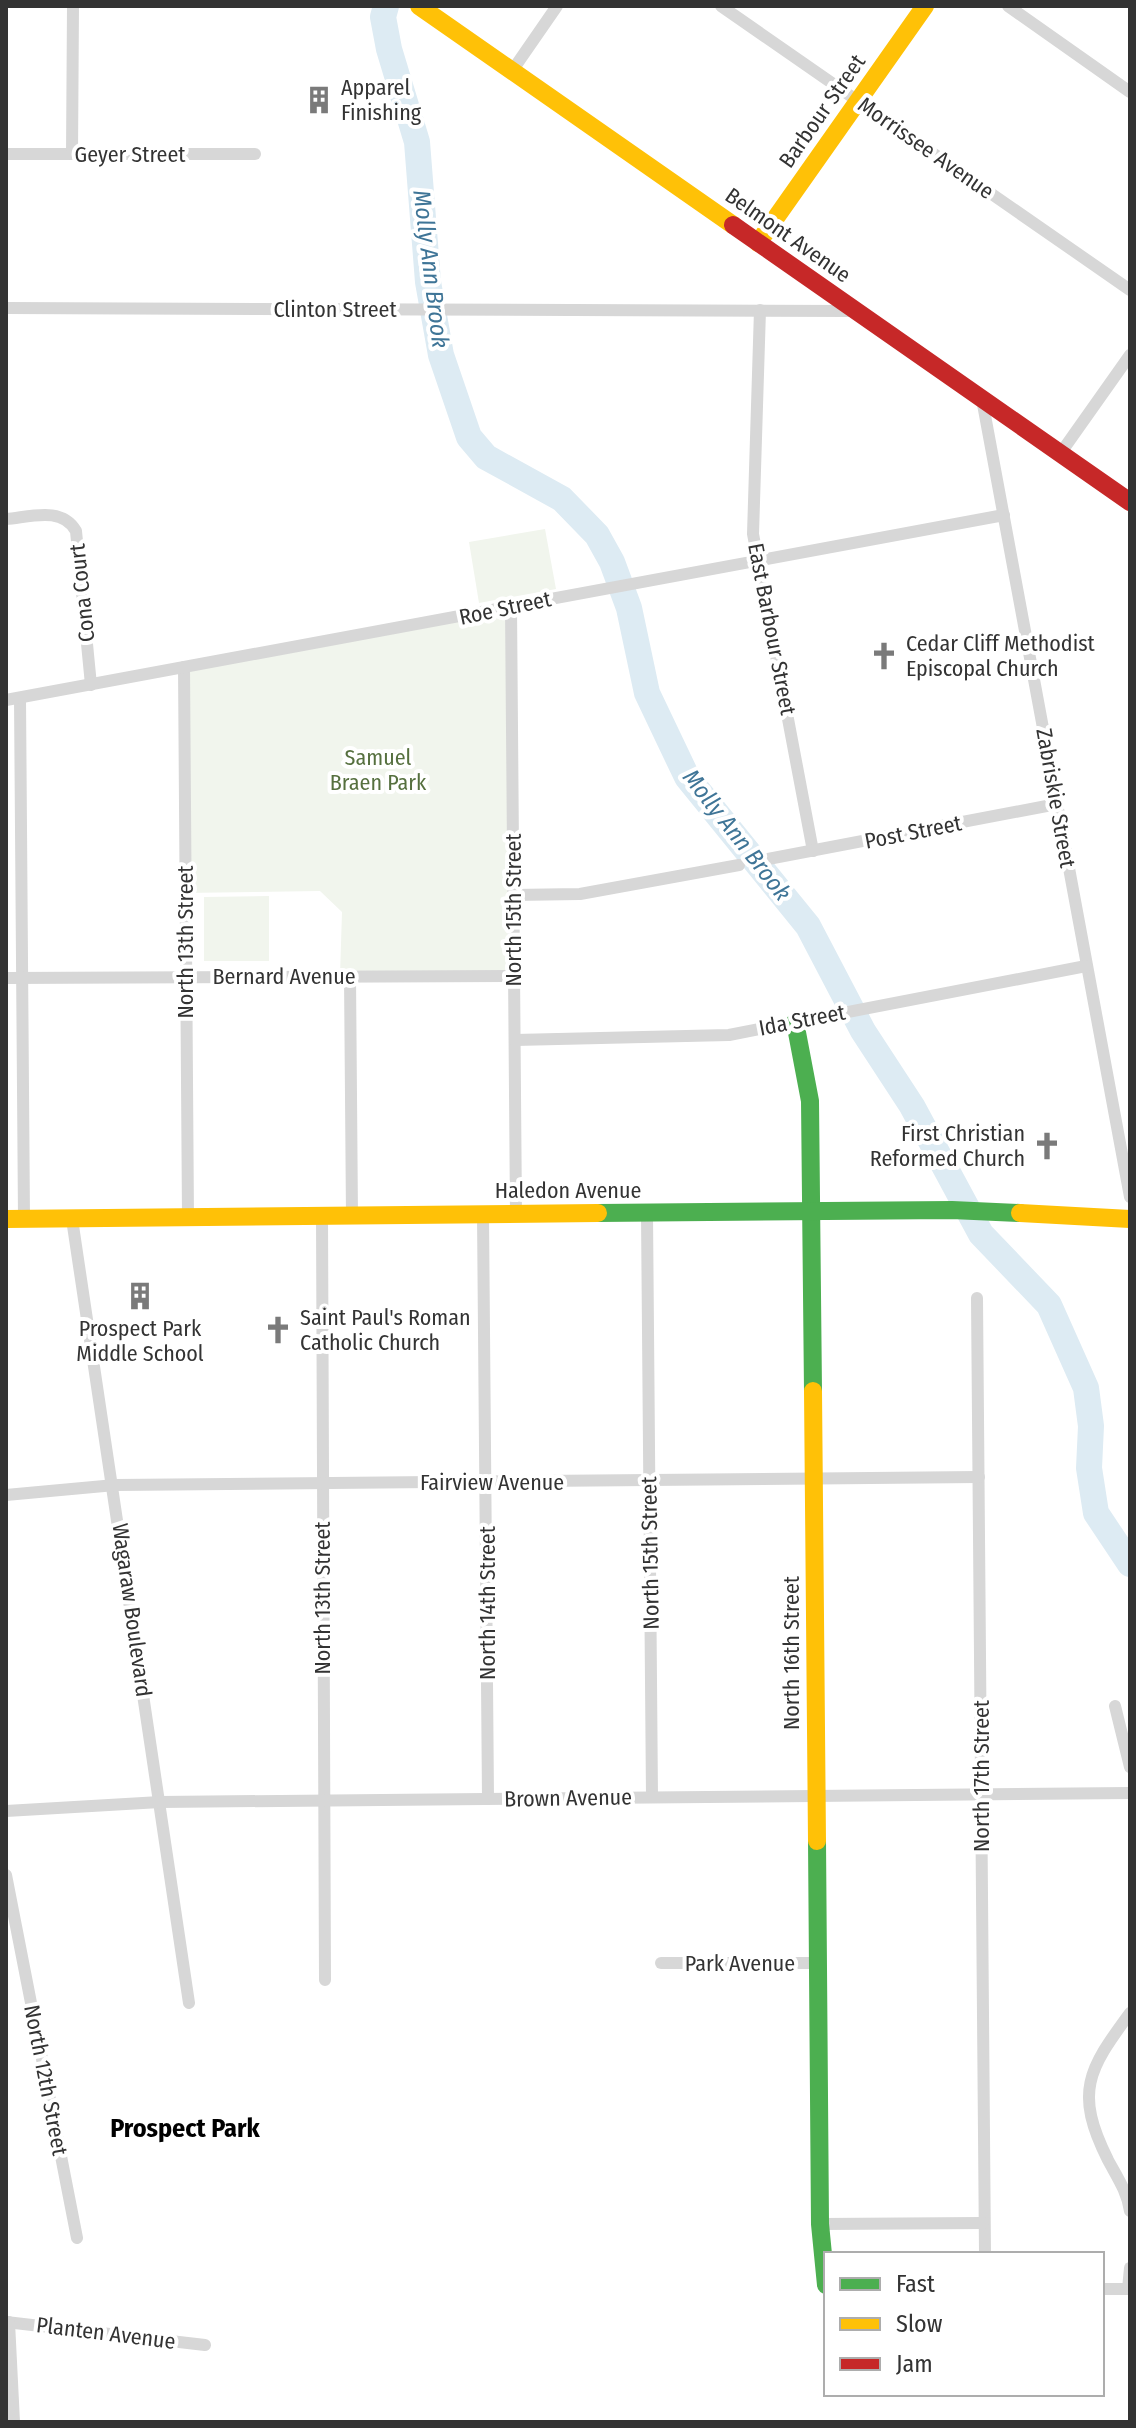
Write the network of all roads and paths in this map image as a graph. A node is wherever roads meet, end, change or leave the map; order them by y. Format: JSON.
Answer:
{"nodes":[{"id":1,"x":73,"y":6,"type":"edge"},
{"id":2,"x":557,"y":6,"type":"edge"},
{"id":3,"x":721,"y":6,"type":"edge"},
{"id":4,"x":925,"y":6,"type":"edge"},
{"id":5,"x":1008,"y":6,"type":"edge"},
{"id":6,"x":423,"y":9,"type":"edge"},
{"id":7,"x":512,"y":71,"type":"junction"},
{"id":8,"x":1130,"y":92,"type":"edge"},
{"id":9,"x":858,"y":101,"type":"junction"},
{"id":10,"x":6,"y":154,"type":"edge"},
{"id":11,"x":72,"y":154,"type":"junction"},
{"id":12,"x":255,"y":154,"type":"dead end"},
{"id":13,"x":758,"y":243,"type":"junction"},
{"id":14,"x":1130,"y":290,"type":"edge"},
{"id":15,"x":6,"y":308,"type":"edge"},
{"id":16,"x":760,"y":310,"type":"junction"},
{"id":17,"x":856,"y":311,"type":"junction"},
{"id":18,"x":1130,"y":355,"type":"edge"},
{"id":19,"x":982,"y":399,"type":"junction"},
{"id":20,"x":1060,"y":454,"type":"junction"},
{"id":21,"x":1130,"y":502,"type":"edge"},
{"id":22,"x":1004,"y":515,"type":"junction"},
{"id":23,"x":6,"y":519,"type":"edge"},
{"id":24,"x":759,"y":559,"type":"junction"},
{"id":25,"x":511,"y":607,"type":"junction"},
{"id":26,"x":184,"y":667,"type":"junction"},
{"id":27,"x":91,"y":685,"type":"junction"},
{"id":28,"x":13,"y":699,"type":"edge"},
{"id":29,"x":1057,"y":804,"type":"junction"},
{"id":30,"x":813,"y":851,"type":"junction"},
{"id":31,"x":768,"y":859,"type":"dead end"},
{"id":32,"x":739,"y":865,"type":"dead end"},
{"id":33,"x":513,"y":895,"type":"junction"},
{"id":34,"x":1086,"y":966,"type":"junction"},
{"id":35,"x":350,"y":976,"type":"junction"},
{"id":36,"x":514,"y":976,"type":"junction"},
{"id":37,"x":185,"y":977,"type":"junction"},
{"id":38,"x":6,"y":978,"type":"edge"},
{"id":39,"x":22,"y":978,"type":"junction"},
{"id":40,"x":795,"y":1022,"type":"junction"},
{"id":41,"x":515,"y":1040,"type":"junction"},
{"id":42,"x":1130,"y":1197,"type":"edge"},
{"id":43,"x":812,"y":1212,"type":"junction"},
{"id":44,"x":483,"y":1214,"type":"junction"},
{"id":45,"x":516,"y":1214,"type":"junction"},
{"id":46,"x":647,"y":1214,"type":"junction"},
{"id":47,"x":322,"y":1216,"type":"junction"},
{"id":48,"x":352,"y":1216,"type":"junction"},
{"id":49,"x":188,"y":1218,"type":"junction"},
{"id":50,"x":15,"y":1219,"type":"edge"},
{"id":51,"x":72,"y":1219,"type":"junction"},
{"id":52,"x":1130,"y":1219,"type":"edge"},
{"id":53,"x":977,"y":1298,"type":"dead end"},
{"id":54,"x":979,"y":1477,"type":"junction"},
{"id":55,"x":815,"y":1478,"type":"junction"},
{"id":56,"x":649,"y":1480,"type":"junction"},
{"id":57,"x":486,"y":1482,"type":"junction"},
{"id":58,"x":322,"y":1483,"type":"junction"},
{"id":59,"x":115,"y":1485,"type":"junction"},
{"id":60,"x":6,"y":1495,"type":"edge"},
{"id":61,"x":1115,"y":1706,"type":"dead end"},
{"id":62,"x":1130,"y":1767,"type":"edge"},
{"id":63,"x":1130,"y":1793,"type":"edge"},
{"id":64,"x":981,"y":1795,"type":"junction"},
{"id":65,"x":816,"y":1796,"type":"junction"},
{"id":66,"x":652,"y":1797,"type":"junction"},
{"id":67,"x":488,"y":1799,"type":"junction"},
{"id":68,"x":323,"y":1800,"type":"junction"},
{"id":69,"x":160,"y":1802,"type":"junction"},
{"id":70,"x":6,"y":1811,"type":"edge"},
{"id":71,"x":6,"y":1875,"type":"edge"},
{"id":72,"x":661,"y":1963,"type":"dead end"},
{"id":73,"x":818,"y":1963,"type":"junction"},
{"id":74,"x":325,"y":1980,"type":"dead end"},
{"id":75,"x":189,"y":2003,"type":"dead end"},
{"id":76,"x":1130,"y":2013,"type":"edge"},
{"id":77,"x":1130,"y":2211,"type":"edge"},
{"id":78,"x":983,"y":2223,"type":"junction"},
{"id":79,"x":820,"y":2224,"type":"junction"},
{"id":80,"x":77,"y":2238,"type":"dead end"},
{"id":81,"x":985,"y":2252,"type":"edge"},
{"id":82,"x":824,"y":2265,"type":"edge"},
{"id":83,"x":1130,"y":2268,"type":"edge"},
{"id":84,"x":1104,"y":2289,"type":"edge"},
{"id":85,"x":1129,"y":2289,"type":"edge"},
{"id":86,"x":7,"y":2322,"type":"edge"},
{"id":87,"x":205,"y":2345,"type":"dead end"},
{"id":88,"x":14,"y":2422,"type":"edge"}],
"edges":[{"from":1,"to":11,"type":"street"},
{"from":2,"to":7,"type":"street"},
{"from":3,"to":9,"type":"street","name":"Morrissee Avenue"},
{"from":4,"to":9,"type":"main road","name":"Barbour Street"},
{"from":5,"to":8,"type":"street"},
{"from":6,"to":7,"type":"main road","name":"Belmont Avenue"},
{"from":7,"to":13,"type":"main road","name":"Belmont Avenue"},
{"from":9,"to":13,"type":"main road","name":"Barbour Street"},
{"from":9,"to":14,"type":"street","name":"Morrissee Avenue"},
{"from":10,"to":11,"type":"street","name":"Geyer Street"},
{"from":11,"to":12,"type":"street","name":"Geyer Street"},
{"from":13,"to":17,"type":"main road","name":"Belmont Avenue"},
{"from":15,"to":16,"type":"street","name":"Clinton Street"},
{"from":16,"to":17,"type":"street","name":"Clinton Street"},
{"from":16,"to":24,"type":"street","name":"East Barbour Street"},
{"from":17,"to":19,"type":"main road","name":"Belmont Avenue"},
{"from":18,"to":20,"type":"street"},
{"from":19,"to":20,"type":"main road","name":"Belmont Avenue"},
{"from":19,"to":22,"type":"street","name":"Zabriskie Street"},
{"from":20,"to":21,"type":"main road","name":"Belmont Avenue"},
{"from":22,"to":24,"type":"street","name":"Roe Street"},
{"from":22,"to":29,"type":"street","name":"Zabriskie Street"},
{"from":23,"to":27,"type":"street","name":"Cona Court"},
{"from":24,"to":25,"type":"street","name":"Roe Street"},
{"from":24,"to":30,"type":"street","name":"East Barbour Street"},
{"from":25,"to":26,"type":"street","name":"Roe Street"},
{"from":25,"to":33,"type":"street","name":"North 15th Street"},
{"from":26,"to":27,"type":"street","name":"Roe Street"},
{"from":26,"to":37,"type":"street","name":"North 13th Street"},
{"from":27,"to":28,"type":"street","name":"Roe Street"},
{"from":28,"to":39,"type":"street"},
{"from":29,"to":30,"type":"street","name":"Post Street"},
{"from":29,"to":34,"type":"street","name":"Zabriskie Street"},
{"from":30,"to":31,"type":"street","name":"Post Street"},
{"from":32,"to":33,"type":"street"},
{"from":33,"to":36,"type":"street","name":"North 15th Street"},
{"from":34,"to":40,"type":"street","name":"Ida Street"},
{"from":34,"to":42,"type":"street","name":"Zabriskie Street"},
{"from":35,"to":36,"type":"street","name":"Bernard Avenue"},
{"from":35,"to":37,"type":"street","name":"Bernard Avenue"},
{"from":35,"to":48,"type":"street"},
{"from":36,"to":41,"type":"street","name":"North 15th Street"},
{"from":37,"to":39,"type":"street","name":"Bernard Avenue"},
{"from":37,"to":49,"type":"street","name":"North 13th Street"},
{"from":38,"to":39,"type":"street","name":"Bernard Avenue"},
{"from":39,"to":50,"type":"street"},
{"from":40,"to":41,"type":"street","name":"Ida Street"},
{"from":40,"to":43,"type":"main road","name":"North 16th Street"},
{"from":41,"to":45,"type":"street","name":"North 15th Street"},
{"from":43,"to":46,"type":"main road","name":"Haledon Avenue"},
{"from":43,"to":52,"type":"main road","name":"Haledon Avenue"},
{"from":43,"to":55,"type":"main road","name":"North 16th Street"},
{"from":44,"to":45,"type":"main road","name":"Haledon Avenue"},
{"from":44,"to":48,"type":"main road","name":"Haledon Avenue"},
{"from":44,"to":57,"type":"street","name":"North 14th Street"},
{"from":45,"to":46,"type":"main road","name":"Haledon Avenue"},
{"from":46,"to":56,"type":"street","name":"North 15th Street"},
{"from":47,"to":48,"type":"main road","name":"Haledon Avenue"},
{"from":47,"to":49,"type":"main road","name":"Haledon Avenue"},
{"from":47,"to":58,"type":"street","name":"North 13th Street"},
{"from":49,"to":51,"type":"main road","name":"Haledon Avenue"},
{"from":50,"to":51,"type":"main road","name":"Haledon Avenue"},
{"from":51,"to":59,"type":"street","name":"Wagaraw Boulevard"},
{"from":53,"to":54,"type":"street","name":"North 17th Street"},
{"from":54,"to":55,"type":"street","name":"Fairview Avenue"},
{"from":54,"to":64,"type":"street","name":"North 17th Street"},
{"from":55,"to":56,"type":"street","name":"Fairview Avenue"},
{"from":55,"to":65,"type":"main road","name":"North 16th Street"},
{"from":56,"to":57,"type":"street","name":"Fairview Avenue"},
{"from":56,"to":66,"type":"street","name":"North 15th Street"},
{"from":57,"to":58,"type":"street","name":"Fairview Avenue"},
{"from":57,"to":67,"type":"street","name":"North 14th Street"},
{"from":58,"to":59,"type":"street","name":"Fairview Avenue"},
{"from":58,"to":68,"type":"street","name":"North 13th Street"},
{"from":59,"to":60,"type":"street","name":"Fairview Avenue"},
{"from":59,"to":69,"type":"street","name":"Wagaraw Boulevard"},
{"from":61,"to":62,"type":"street"},
{"from":63,"to":64,"type":"street","name":"Brown Avenue"},
{"from":64,"to":65,"type":"street","name":"Brown Avenue"},
{"from":64,"to":78,"type":"street","name":"North 17th Street"},
{"from":65,"to":66,"type":"street","name":"Brown Avenue"},
{"from":65,"to":73,"type":"main road","name":"North 16th Street"},
{"from":66,"to":67,"type":"street","name":"Brown Avenue"},
{"from":67,"to":68,"type":"street","name":"Brown Avenue"},
{"from":68,"to":69,"type":"street","name":"Brown Avenue"},
{"from":68,"to":74,"type":"street","name":"North 13th Street"},
{"from":69,"to":70,"type":"street","name":"Brown Avenue"},
{"from":69,"to":75,"type":"street","name":"Wagaraw Boulevard"},
{"from":71,"to":80,"type":"street","name":"North 12th Street"},
{"from":72,"to":73,"type":"street","name":"Park Avenue"},
{"from":73,"to":79,"type":"main road","name":"North 16th Street"},
{"from":76,"to":77,"type":"street"},
{"from":78,"to":79,"type":"street"},
{"from":78,"to":81,"type":"street","name":"North 17th Street"},
{"from":79,"to":82,"type":"main road","name":"North 16th Street"},
{"from":83,"to":85,"type":"street"},
{"from":84,"to":85,"type":"street"},
{"from":86,"to":87,"type":"street","name":"Planten Avenue"},
{"from":86,"to":88,"type":"street"}]}
